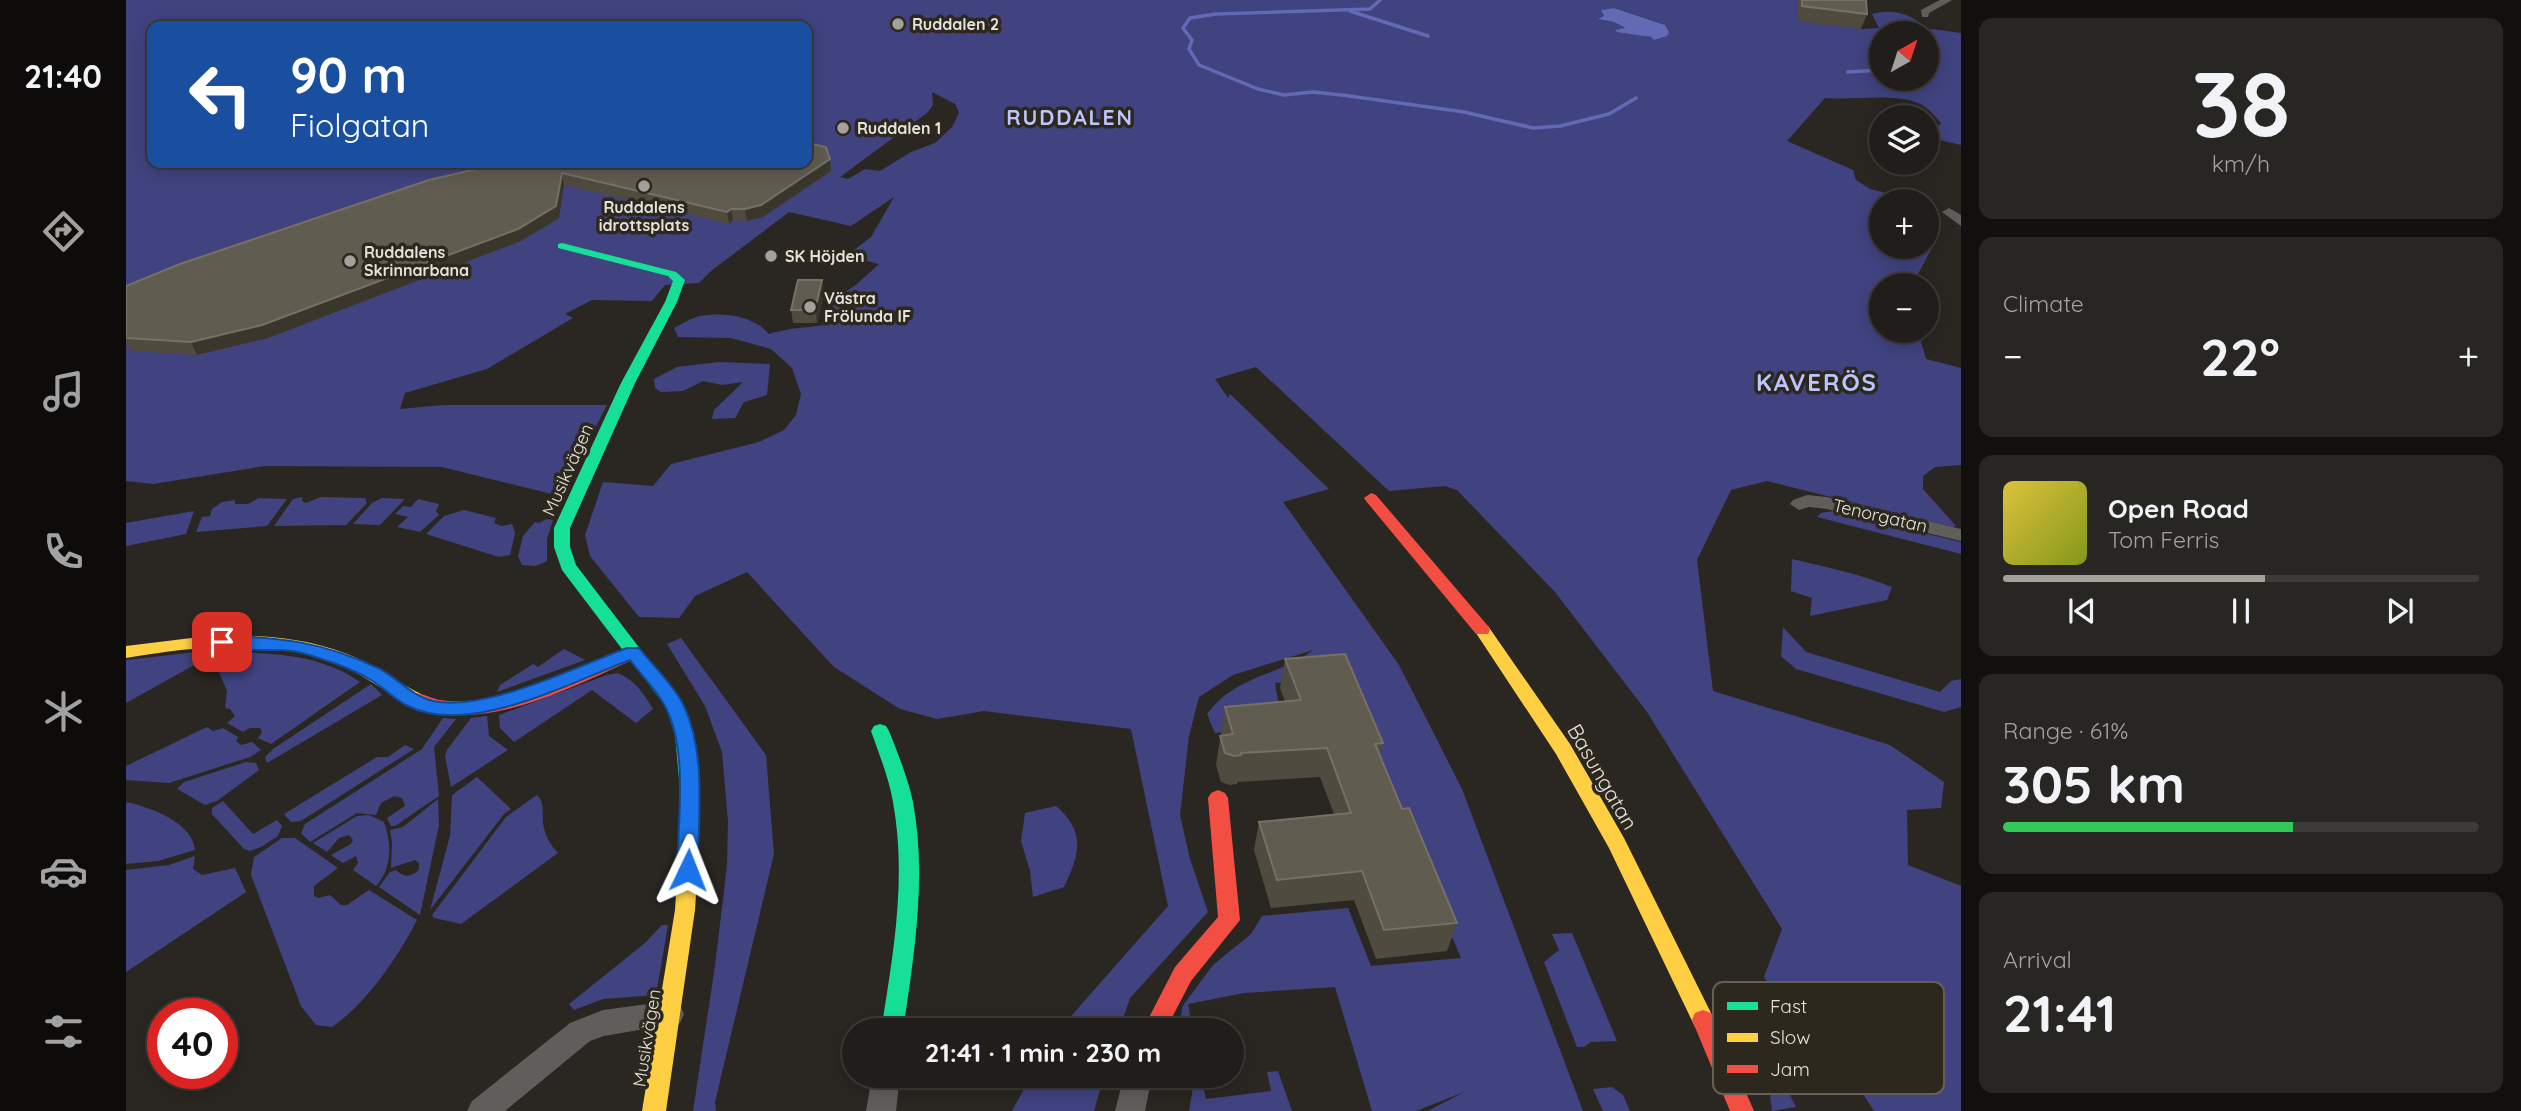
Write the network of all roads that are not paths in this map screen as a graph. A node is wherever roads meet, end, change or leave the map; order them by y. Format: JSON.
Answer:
{"nodes":[{"id":1,"x":1947,"y":0,"type":"edge"},
{"id":2,"x":1925,"y":15,"type":"dead end"},
{"id":3,"x":1949,"y":212,"type":"dead end"},
{"id":4,"x":1961,"y":222,"type":"edge"},
{"id":5,"x":562,"y":246,"type":"dead end"},
{"id":6,"x":1371,"y":498,"type":"dead end"},
{"id":7,"x":1799,"y":504,"type":"dead end"},
{"id":8,"x":1961,"y":535,"type":"edge"},
{"id":9,"x":126,"y":652,"type":"edge"},
{"id":10,"x":633,"y":653,"type":"junction"},
{"id":11,"x":880,"y":731,"type":"dead end"},
{"id":12,"x":1218,"y":798,"type":"dead end"},
{"id":13,"x":670,"y":1014,"type":"junction"},
{"id":14,"x":894,"y":1018,"type":"edge"},
{"id":15,"x":1160,"y":1018,"type":"edge"},
{"id":16,"x":1713,"y":1044,"type":"edge"},
{"id":17,"x":884,"y":1088,"type":"edge"},
{"id":18,"x":1135,"y":1088,"type":"edge"},
{"id":19,"x":1735,"y":1094,"type":"edge"},
{"id":20,"x":482,"y":1111,"type":"edge"},
{"id":21,"x":654,"y":1111,"type":"edge"},
{"id":22,"x":881,"y":1111,"type":"edge"},
{"id":23,"x":1130,"y":1111,"type":"edge"},
{"id":24,"x":1742,"y":1111,"type":"edge"}],
"edges":[{"from":1,"to":2,"type":"street"},
{"from":3,"to":4,"type":"street"},
{"from":5,"to":10,"type":"street","name":"Musikvägen"},
{"from":6,"to":16,"type":"street","name":"Basungatan"},
{"from":7,"to":8,"type":"street","name":"Tenorgatan"},
{"from":9,"to":10,"type":"street"},
{"from":10,"to":13,"type":"street","name":"Musikvägen"},
{"from":11,"to":14,"type":"street"},
{"from":12,"to":15,"type":"street"},
{"from":13,"to":20,"type":"street"},
{"from":13,"to":21,"type":"street","name":"Musikvägen"},
{"from":17,"to":22,"type":"street"},
{"from":18,"to":23,"type":"street"},
{"from":19,"to":24,"type":"street","name":"Basungatan"}]}
